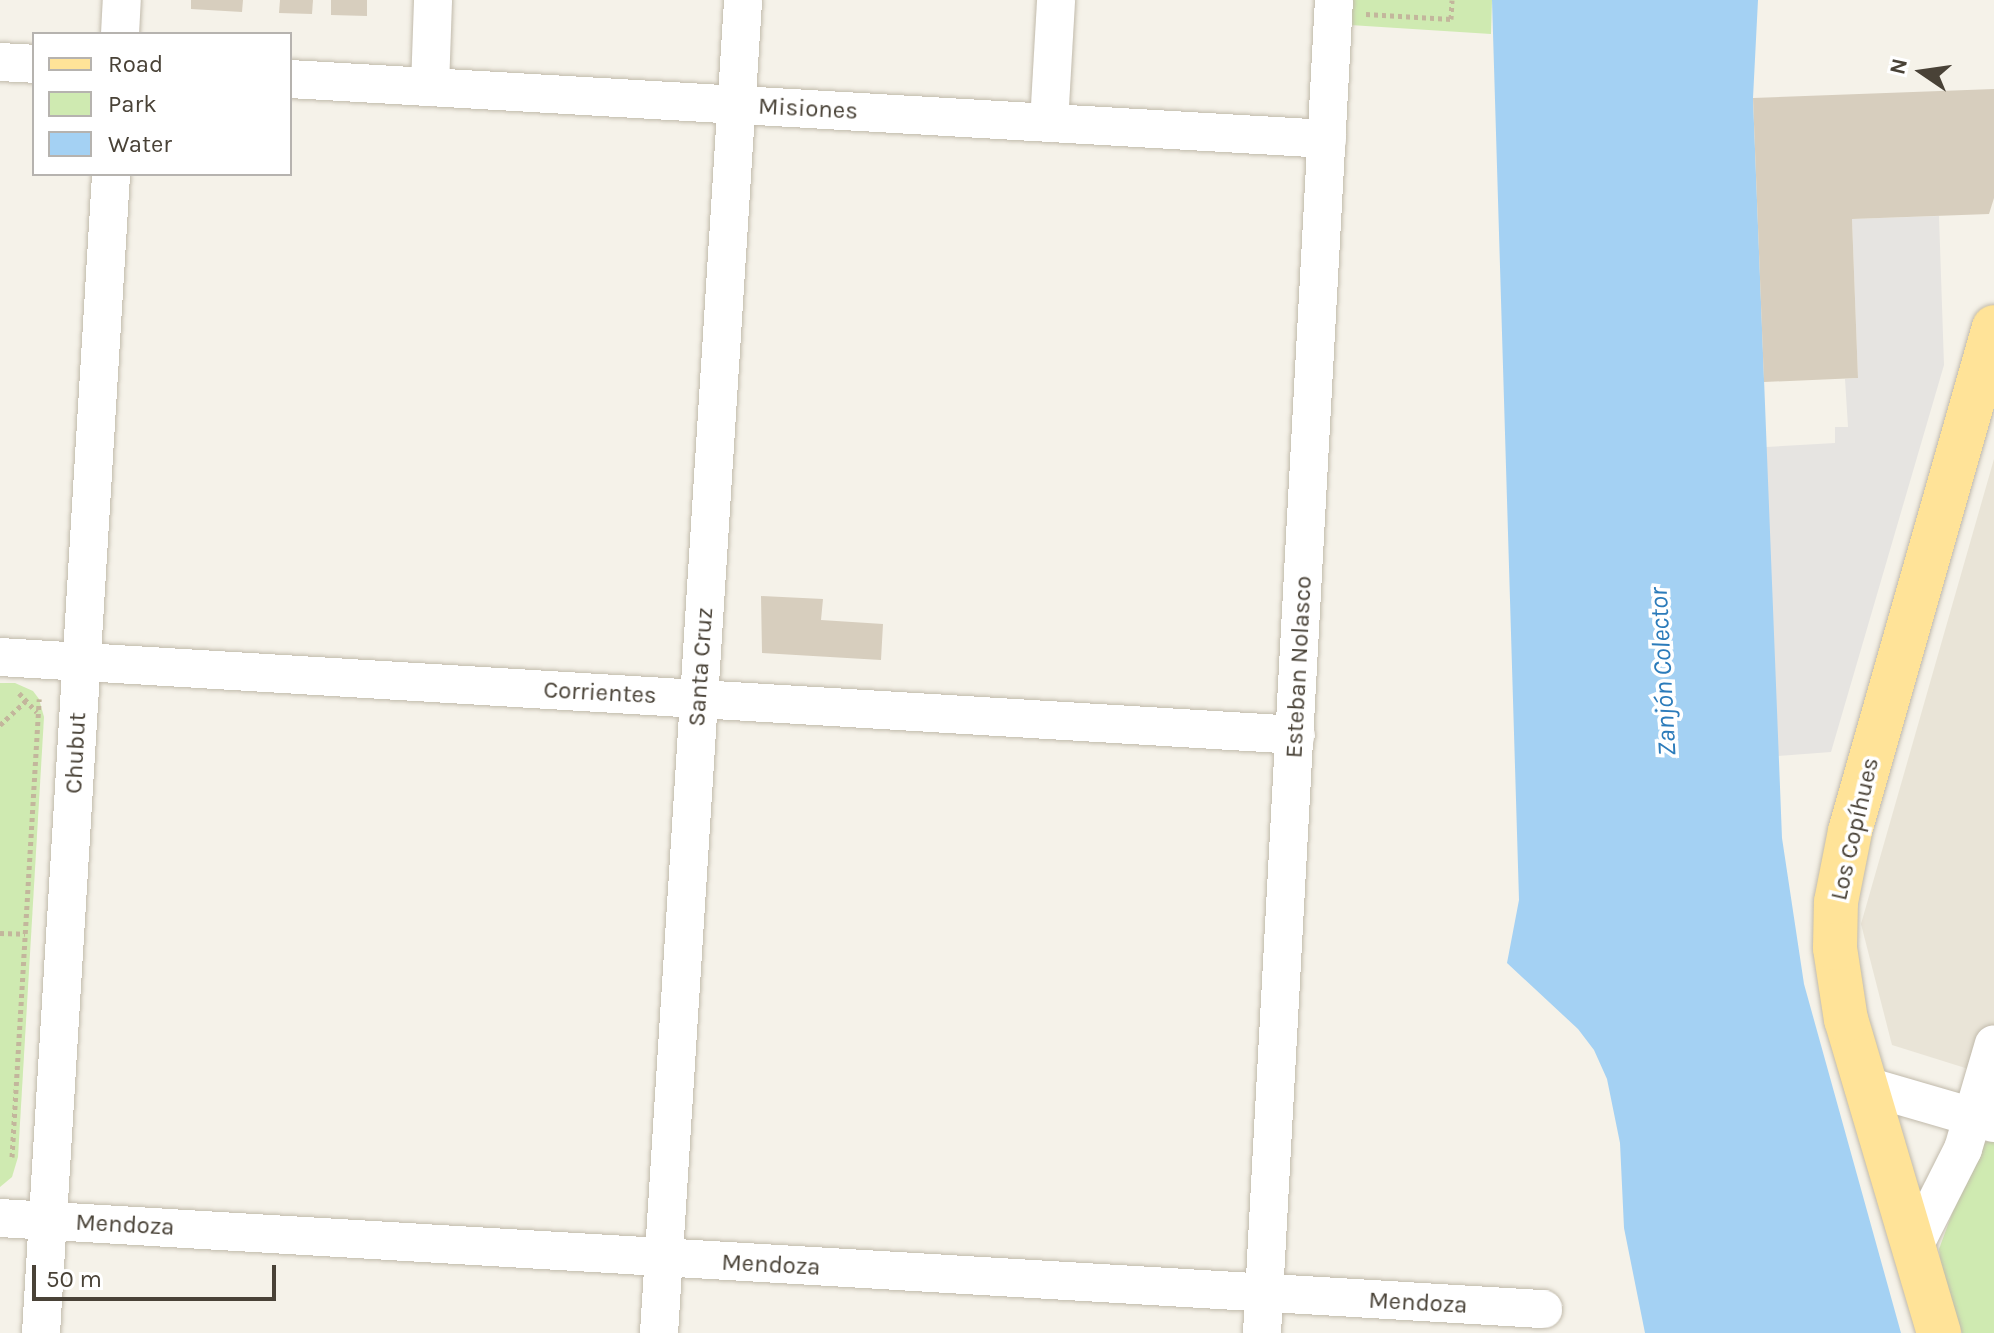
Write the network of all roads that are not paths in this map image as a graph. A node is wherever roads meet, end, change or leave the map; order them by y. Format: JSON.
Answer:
{"nodes":[{"id":1,"x":122,"y":0,"type":"edge"},
{"id":2,"x":433,"y":0,"type":"edge"},
{"id":3,"x":743,"y":0,"type":"edge"},
{"id":4,"x":1056,"y":0,"type":"edge"},
{"id":5,"x":1350,"y":7,"type":"edge"},
{"id":6,"x":120,"y":32,"type":"edge"},
{"id":7,"x":0,"y":62,"type":"edge"},
{"id":8,"x":32,"y":64,"type":"edge"},
{"id":9,"x":292,"y":79,"type":"edge"},
{"id":10,"x":430,"y":87,"type":"junction"},
{"id":11,"x":737,"y":105,"type":"junction"},
{"id":12,"x":1049,"y":123,"type":"junction"},
{"id":13,"x":1327,"y":139,"type":"junction"},
{"id":14,"x":111,"y":176,"type":"edge"},
{"id":15,"x":1994,"y":327,"type":"edge"},
{"id":16,"x":82,"y":662,"type":"junction"},
{"id":17,"x":7,"y":673,"type":"edge"},
{"id":18,"x":699,"y":699,"type":"junction"},
{"id":19,"x":1296,"y":735,"type":"junction"},
{"id":20,"x":1994,"y":1044,"type":"edge"},
{"id":21,"x":1863,"y":1085,"type":"junction"},
{"id":22,"x":1983,"y":1120,"type":"edge"},
{"id":23,"x":0,"y":1218,"type":"edge"},
{"id":24,"x":48,"y":1221,"type":"junction"},
{"id":25,"x":1913,"y":1248,"type":"junction"},
{"id":26,"x":664,"y":1258,"type":"junction"},
{"id":27,"x":1265,"y":1295,"type":"junction"},
{"id":28,"x":1543,"y":1309,"type":"dead end"},
{"id":29,"x":41,"y":1333,"type":"edge"},
{"id":30,"x":659,"y":1333,"type":"edge"},
{"id":31,"x":1262,"y":1333,"type":"edge"},
{"id":32,"x":1939,"y":1333,"type":"edge"}],
"edges":[{"from":1,"to":6,"type":"street"},
{"from":2,"to":10,"type":"street"},
{"from":3,"to":11,"type":"street","name":"Santa Cruz"},
{"from":4,"to":12,"type":"street"},
{"from":5,"to":13,"type":"street","name":"Esteban Nolasco"},
{"from":7,"to":8,"type":"street"},
{"from":9,"to":10,"type":"street","name":"Misiones"},
{"from":10,"to":11,"type":"street","name":"Misiones"},
{"from":11,"to":12,"type":"street","name":"Misiones"},
{"from":11,"to":18,"type":"street","name":"Santa Cruz"},
{"from":12,"to":13,"type":"street","name":"Misiones"},
{"from":13,"to":19,"type":"street","name":"Esteban Nolasco"},
{"from":14,"to":16,"type":"street","name":"Chubut"},
{"from":15,"to":21,"type":"main road","name":"Los Copíhues"},
{"from":16,"to":17,"type":"street","name":"Corrientes"},
{"from":16,"to":18,"type":"street","name":"Corrientes"},
{"from":16,"to":24,"type":"street","name":"Chubut"},
{"from":18,"to":19,"type":"street","name":"Corrientes"},
{"from":18,"to":26,"type":"street","name":"Santa Cruz"},
{"from":19,"to":27,"type":"street","name":"Esteban Nolasco"},
{"from":20,"to":22,"type":"street"},
{"from":21,"to":22,"type":"street"},
{"from":21,"to":25,"type":"main road","name":"Los Copíhues"},
{"from":22,"to":25,"type":"street"},
{"from":23,"to":24,"type":"street","name":"Mendoza"},
{"from":24,"to":26,"type":"street","name":"Mendoza"},
{"from":24,"to":29,"type":"street","name":"Chubut"},
{"from":25,"to":32,"type":"main road","name":"Los Copíhues"},
{"from":26,"to":27,"type":"street","name":"Mendoza"},
{"from":26,"to":30,"type":"street","name":"Santa Cruz"},
{"from":27,"to":28,"type":"street","name":"Mendoza"},
{"from":27,"to":31,"type":"street","name":"Esteban Nolasco"}]}
